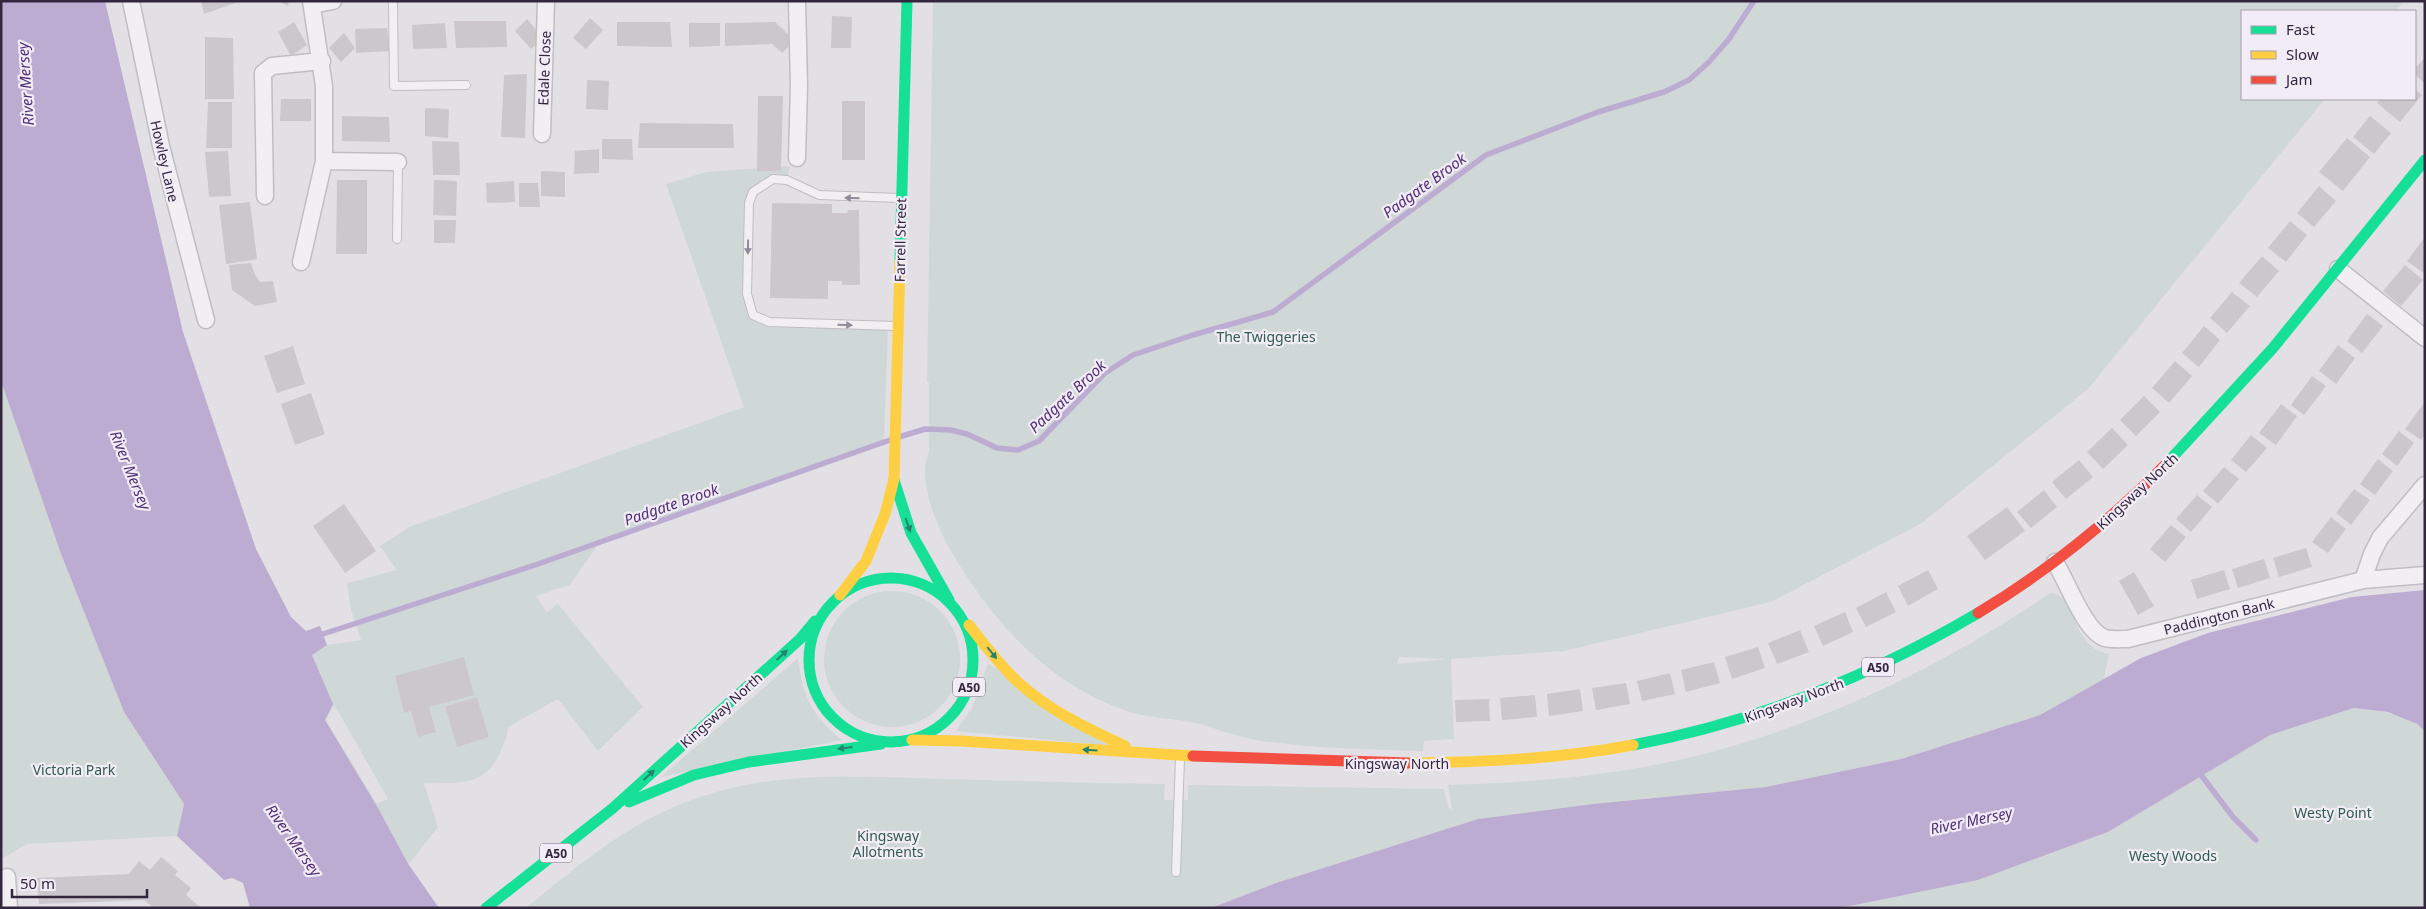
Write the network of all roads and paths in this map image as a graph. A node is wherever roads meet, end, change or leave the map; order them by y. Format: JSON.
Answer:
{"nodes":[{"id":1,"x":131,"y":1,"type":"edge"},
{"id":2,"x":334,"y":1,"type":"edge"},
{"id":3,"x":393,"y":1,"type":"edge"},
{"id":4,"x":546,"y":1,"type":"edge"},
{"id":5,"x":797,"y":1,"type":"edge"},
{"id":6,"x":907,"y":1,"type":"edge"},
{"id":7,"x":312,"y":3,"type":"edge"},
{"id":8,"x":322,"y":61,"type":"junction"},
{"id":9,"x":466,"y":85,"type":"dead end"},
{"id":10,"x":542,"y":134,"type":"dead end"},
{"id":11,"x":798,"y":158,"type":"dead end"},
{"id":12,"x":2425,"y":160,"type":"edge"},
{"id":13,"x":324,"y":161,"type":"junction"},
{"id":14,"x":398,"y":162,"type":"joint"},
{"id":15,"x":265,"y":196,"type":"dead end"},
{"id":16,"x":901,"y":198,"type":"junction"},
{"id":17,"x":398,"y":239,"type":"dead end"},
{"id":18,"x":300,"y":262,"type":"dead end"},
{"id":19,"x":2338,"y":269,"type":"junction"},
{"id":20,"x":206,"y":320,"type":"dead end"},
{"id":21,"x":897,"y":326,"type":"junction"},
{"id":22,"x":2425,"y":338,"type":"edge"},
{"id":23,"x":894,"y":479,"type":"junction"},
{"id":24,"x":2425,"y":485,"type":"edge"},
{"id":25,"x":2055,"y":562,"type":"junction"},
{"id":26,"x":2425,"y":576,"type":"edge"},
{"id":27,"x":2363,"y":580,"type":"junction"},
{"id":28,"x":840,"y":595,"type":"junction"},
{"id":29,"x":949,"y":600,"type":"junction"},
{"id":30,"x":826,"y":608,"type":"junction"},
{"id":31,"x":961,"y":615,"type":"junction"},
{"id":32,"x":912,"y":740,"type":"junction"},
{"id":33,"x":893,"y":742,"type":"junction"},
{"id":34,"x":1138,"y":753,"type":"junction"},
{"id":35,"x":1180,"y":756,"type":"junction"},
{"id":36,"x":613,"y":808,"type":"junction"},
{"id":37,"x":1176,"y":872,"type":"dead end"},
{"id":38,"x":7,"y":877,"type":"dead end"},
{"id":39,"x":9,"y":908,"type":"edge"},
{"id":40,"x":486,"y":908,"type":"edge"}],
"edges":[{"from":1,"to":20,"type":"street","name":"Howley Lane"},
{"from":2,"to":7,"type":"street"},
{"from":3,"to":9,"type":"lane"},
{"from":4,"to":10,"type":"street","name":"Edale Close"},
{"from":5,"to":11,"type":"street"},
{"from":6,"to":16,"type":"main road","name":"Farrell Street"},
{"from":7,"to":8,"type":"street"},
{"from":8,"to":13,"type":"street"},
{"from":8,"to":15,"type":"street"},
{"from":12,"to":19,"type":"main road","name":"Kingsway North","number":"A50"},
{"from":13,"to":14,"type":"street"},
{"from":13,"to":18,"type":"street"},
{"from":14,"to":17,"type":"lane"},
{"from":16,"to":21,"type":"main road","name":"Farrell Street"},
{"from":16,"to":21,"type":"lane","one_way":true},
{"from":19,"to":22,"type":"street"},
{"from":19,"to":25,"type":"main road","name":"Kingsway North","number":"A50"},
{"from":21,"to":23,"type":"main road","name":"Farrell Street"},
{"from":23,"to":28,"type":"main road","name":"Farrell Street"},
{"from":23,"to":29,"type":"main road","name":"Farrell Street","one_way":true},
{"from":24,"to":27,"type":"street"},
{"from":25,"to":27,"type":"street","name":"Paddington Bank"},
{"from":25,"to":35,"type":"main road","name":"Kingsway North","number":"A50"},
{"from":26,"to":27,"type":"street","name":"Paddington Bank"},
{"from":28,"to":29,"type":"main road","number":"A50"},
{"from":28,"to":30,"type":"main road","number":"A50"},
{"from":29,"to":31,"type":"main road","number":"A50"},
{"from":30,"to":33,"type":"main road","number":"A50"},
{"from":36,"to":30,"type":"main road","name":"Kingsway North","number":"A50","one_way":true},
{"from":31,"to":32,"type":"main road","number":"A50"},
{"from":31,"to":34,"type":"main road","name":"Kingsway North","number":"A50","one_way":true},
{"from":32,"to":33,"type":"main road","number":"A50"},
{"from":34,"to":32,"type":"main road","name":"Kingsway North","number":"A50","one_way":true},
{"from":33,"to":36,"type":"main road","name":"Kingsway North","number":"A50","one_way":true},
{"from":34,"to":35,"type":"main road","name":"Kingsway North","number":"A50"},
{"from":35,"to":37,"type":"lane"},
{"from":36,"to":40,"type":"main road","name":"Kingsway North","number":"A50"},
{"from":38,"to":39,"type":"street"}]}
